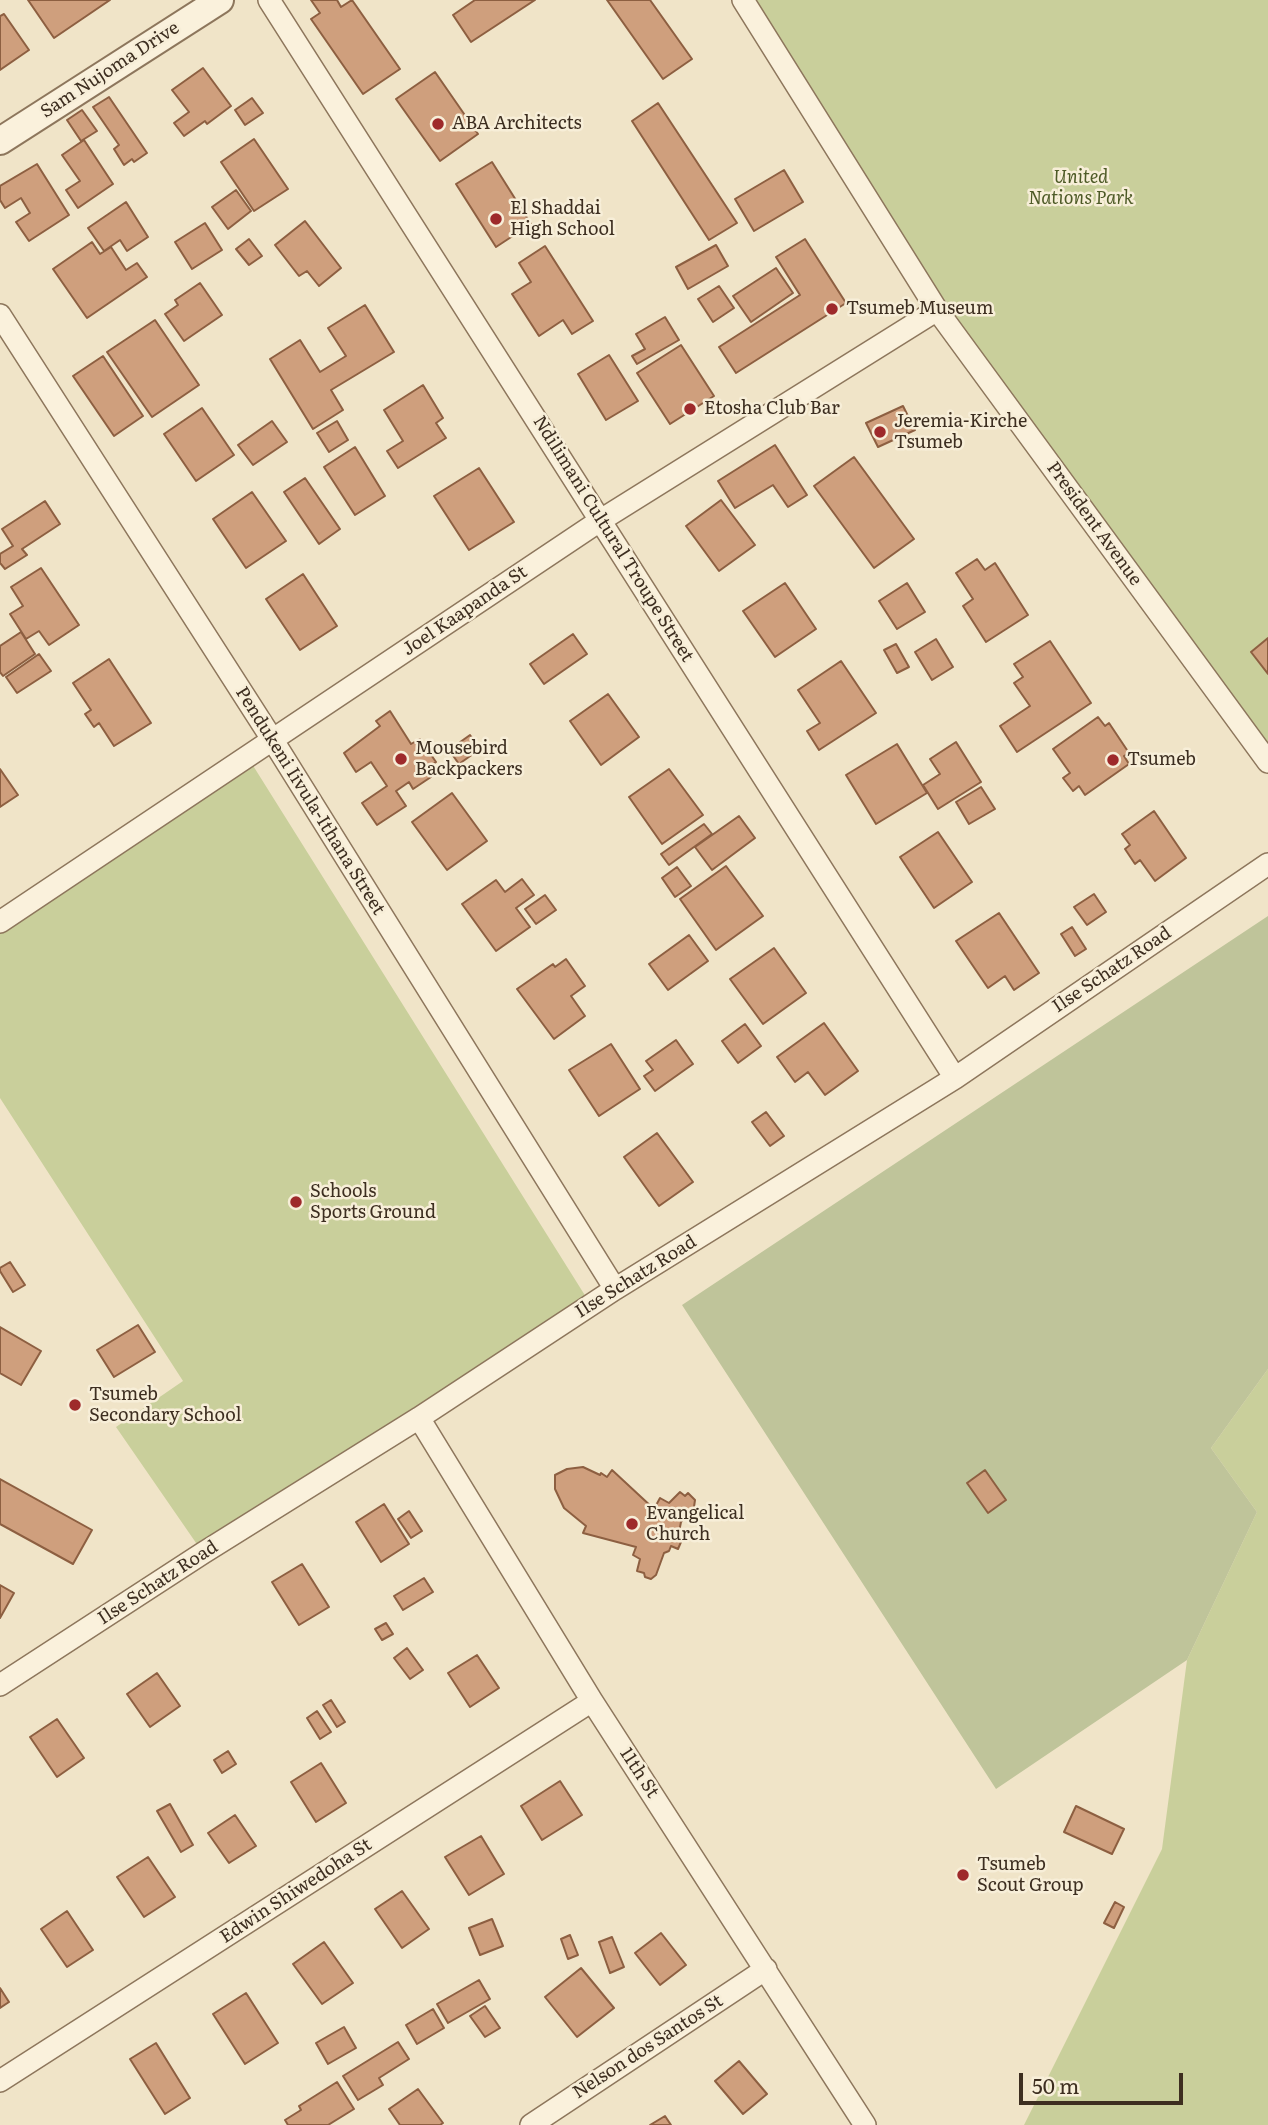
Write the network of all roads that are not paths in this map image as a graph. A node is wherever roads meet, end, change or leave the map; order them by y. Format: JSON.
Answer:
{"nodes":[{"id":1,"x":220,"y":0,"type":"edge"},
{"id":2,"x":269,"y":0,"type":"edge"},
{"id":3,"x":743,"y":0,"type":"edge"},
{"id":4,"x":0,"y":141,"type":"edge"},
{"id":5,"x":937,"y":310,"type":"junction"},
{"id":6,"x":0,"y":315,"type":"edge"},
{"id":7,"x":601,"y":520,"type":"junction"},
{"id":8,"x":272,"y":739,"type":"junction"},
{"id":9,"x":1268,"y":762,"type":"edge"},
{"id":10,"x":1268,"y":864,"type":"edge"},
{"id":11,"x":0,"y":922,"type":"edge"},
{"id":12,"x":955,"y":1078,"type":"junction"},
{"id":13,"x":615,"y":1289,"type":"junction"},
{"id":14,"x":419,"y":1418,"type":"junction"},
{"id":15,"x":0,"y":1685,"type":"edge"},
{"id":16,"x":592,"y":1701,"type":"junction"},
{"id":17,"x":766,"y":1969,"type":"junction"},
{"id":18,"x":0,"y":2081,"type":"edge"},
{"id":19,"x":531,"y":2125,"type":"edge"},
{"id":20,"x":865,"y":2125,"type":"edge"}],
"edges":[{"from":1,"to":4,"type":"street","name":"Sam Nujoma Drive"},
{"from":2,"to":7,"type":"street","name":"Ndilimani Cultural Troupe Street"},
{"from":3,"to":5,"type":"street","name":"President Avenue"},
{"from":5,"to":7,"type":"street","name":"Joel Kaapanda St"},
{"from":5,"to":9,"type":"street","name":"President Avenue"},
{"from":6,"to":8,"type":"street","name":"Pendukeni Iivula-Ithana Street"},
{"from":7,"to":8,"type":"street","name":"Joel Kaapanda St"},
{"from":7,"to":12,"type":"street","name":"Ndilimani Cultural Troupe Street"},
{"from":8,"to":11,"type":"street","name":"Joel Kaapanda St"},
{"from":8,"to":13,"type":"street","name":"Pendukeni Iivula-Ithana Street"},
{"from":10,"to":12,"type":"street","name":"Ilse Schatz Road"},
{"from":12,"to":13,"type":"street","name":"Ilse Schatz Road"},
{"from":13,"to":14,"type":"street","name":"Ilse Schatz Road"},
{"from":14,"to":15,"type":"street","name":"Ilse Schatz Road"},
{"from":14,"to":16,"type":"street","name":"11th St"},
{"from":16,"to":17,"type":"street","name":"11th St"},
{"from":16,"to":18,"type":"street","name":"Edwin Shiwedoha St"},
{"from":17,"to":19,"type":"street","name":"Nelson dos Santos St"},
{"from":17,"to":20,"type":"street","name":"11th St"}]}
